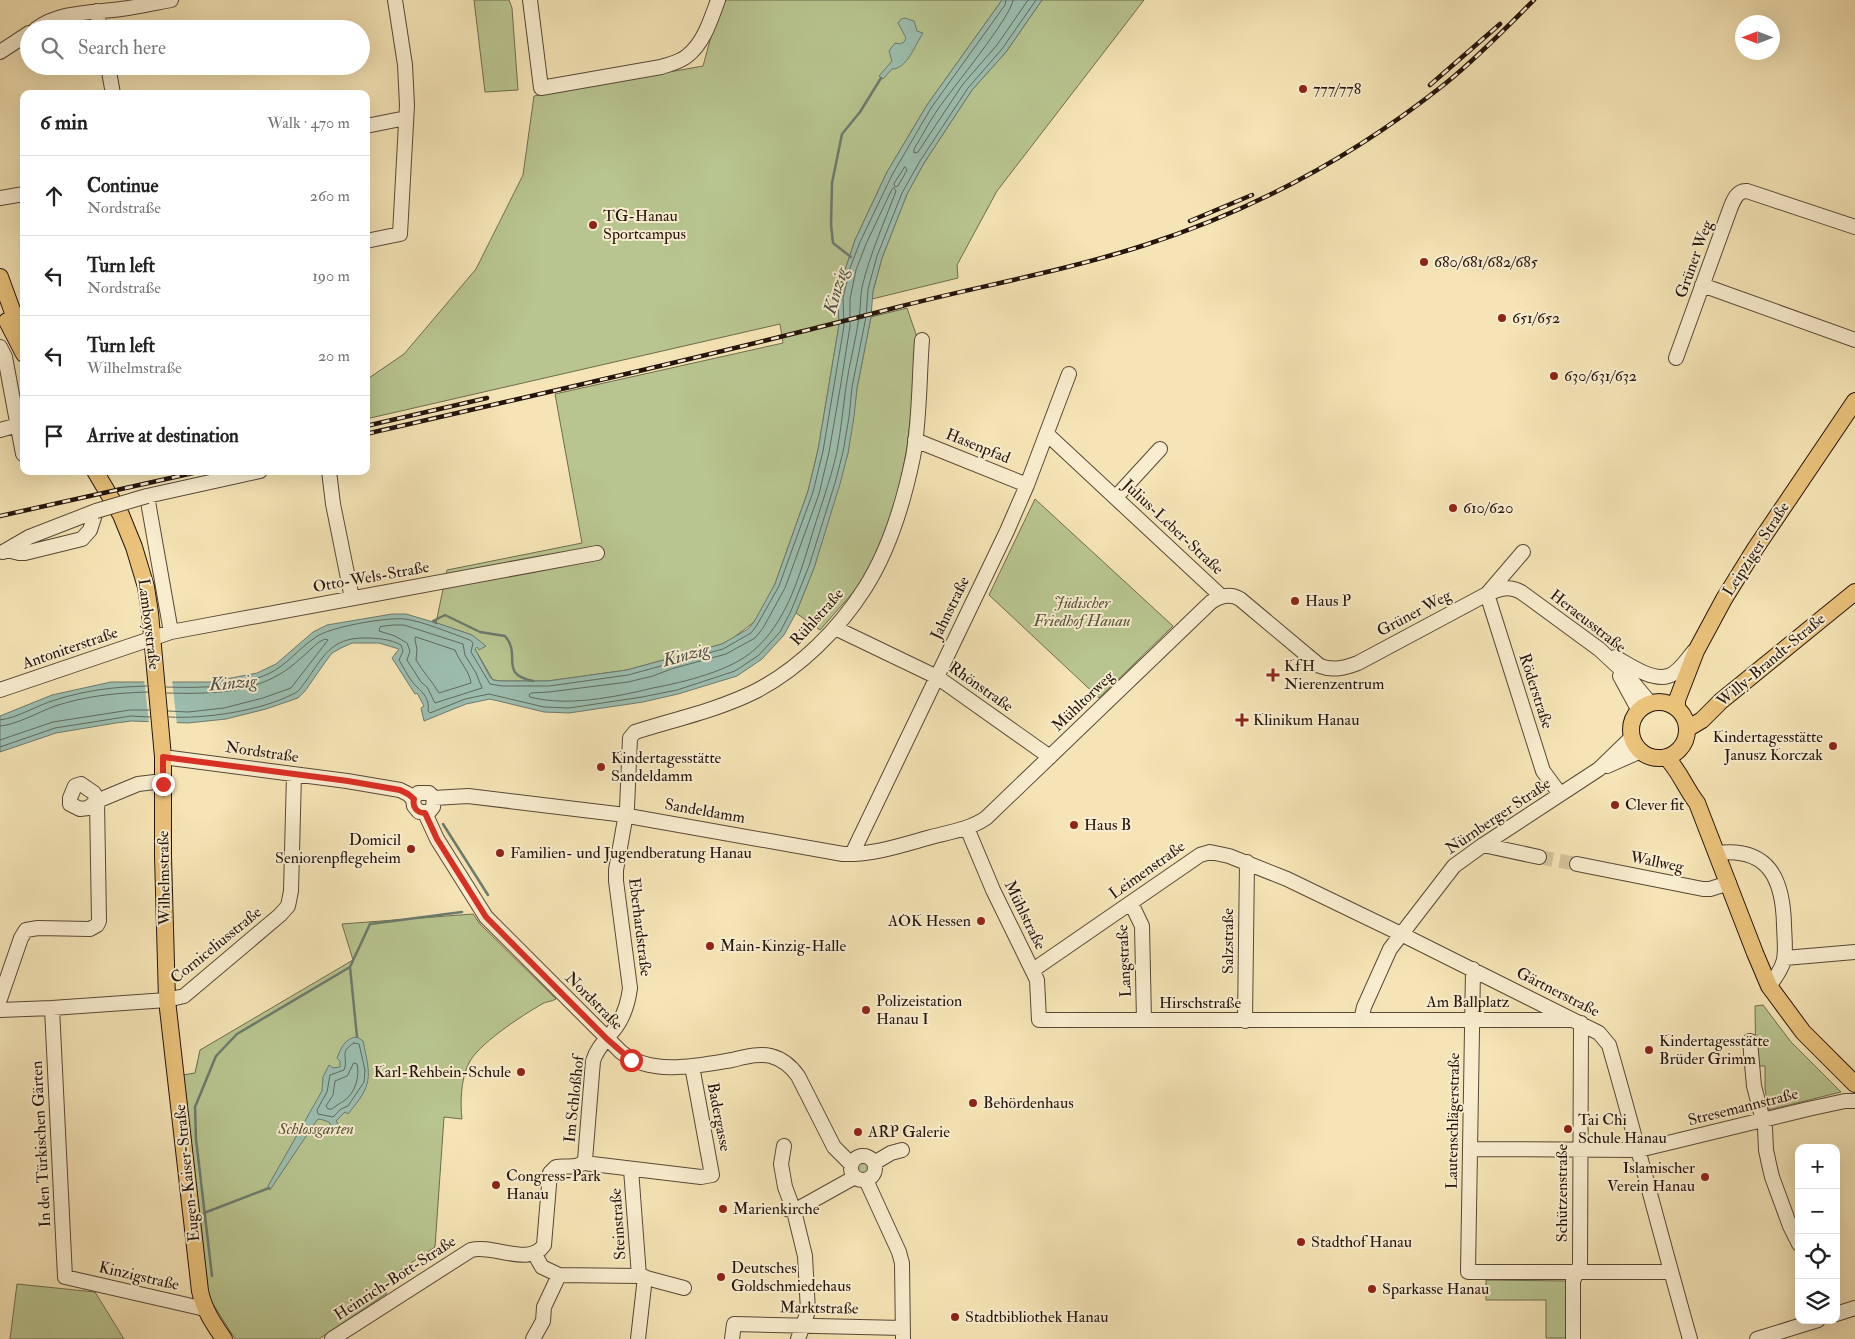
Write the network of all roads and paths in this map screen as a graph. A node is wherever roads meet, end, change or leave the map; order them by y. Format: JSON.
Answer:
{"nodes":[{"id":1,"x":171,"y":0,"type":"edge"},
{"id":2,"x":395,"y":0,"type":"edge"},
{"id":3,"x":530,"y":0,"type":"edge"},
{"id":4,"x":718,"y":0,"type":"edge"},
{"id":5,"x":97,"y":11,"type":"junction"},
{"id":6,"x":53,"y":20,"type":"edge"},
{"id":7,"x":98,"y":20,"type":"edge"},
{"id":8,"x":20,"y":40,"type":"edge"},
{"id":9,"x":0,"y":52,"type":"edge"},
{"id":10,"x":110,"y":75,"type":"edge"},
{"id":11,"x":112,"y":90,"type":"edge"},
{"id":12,"x":406,"y":118,"type":"junction"},
{"id":13,"x":370,"y":125,"type":"edge"},
{"id":14,"x":20,"y":195,"type":"edge"},
{"id":15,"x":0,"y":198,"type":"edge"},
{"id":16,"x":1855,"y":227,"type":"edge"},
{"id":17,"x":370,"y":239,"type":"edge"},
{"id":18,"x":0,"y":277,"type":"edge"},
{"id":19,"x":1702,"y":285,"type":"junction"},
{"id":20,"x":0,"y":305,"type":"edge"},
{"id":21,"x":20,"y":325,"type":"edge"},
{"id":22,"x":922,"y":340,"type":"dead end"},
{"id":23,"x":1855,"y":340,"type":"edge"},
{"id":24,"x":20,"y":346,"type":"edge"},
{"id":25,"x":0,"y":347,"type":"edge"},
{"id":26,"x":1676,"y":358,"type":"dead end"},
{"id":27,"x":1069,"y":374,"type":"dead end"},
{"id":28,"x":1855,"y":401,"type":"edge"},
{"id":29,"x":18,"y":426,"type":"junction"},
{"id":30,"x":0,"y":430,"type":"edge"},
{"id":31,"x":1047,"y":434,"type":"junction"},
{"id":32,"x":20,"y":437,"type":"edge"},
{"id":33,"x":915,"y":440,"type":"junction"},
{"id":34,"x":1160,"y":449,"type":"dead end"},
{"id":35,"x":97,"y":475,"type":"edge"},
{"id":36,"x":242,"y":475,"type":"edge"},
{"id":37,"x":329,"y":475,"type":"edge"},
{"id":38,"x":1027,"y":485,"type":"junction"},
{"id":39,"x":147,"y":496,"type":"junction"},
{"id":40,"x":1116,"y":497,"type":"junction"},
{"id":41,"x":96,"y":511,"type":"junction"},
{"id":42,"x":4,"y":551,"type":"edge"},
{"id":43,"x":1523,"y":552,"type":"dead end"},
{"id":44,"x":597,"y":553,"type":"dead end"},
{"id":45,"x":1521,"y":592,"type":"joint"},
{"id":46,"x":1855,"y":592,"type":"edge"},
{"id":47,"x":1487,"y":594,"type":"junction"},
{"id":48,"x":1221,"y":596,"type":"junction"},
{"id":49,"x":352,"y":598,"type":"junction"},
{"id":50,"x":835,"y":628,"type":"junction"},
{"id":51,"x":171,"y":632,"type":"junction"},
{"id":52,"x":152,"y":639,"type":"junction"},
{"id":53,"x":1698,"y":646,"type":"junction"},
{"id":54,"x":1599,"y":649,"type":"junction"},
{"id":55,"x":1358,"y":663,"type":"joint"},
{"id":56,"x":937,"y":676,"type":"junction"},
{"id":57,"x":0,"y":690,"type":"edge"},
{"id":58,"x":1649,"y":705,"type":"junction"},
{"id":59,"x":1683,"y":717,"type":"junction"},
{"id":60,"x":1632,"y":737,"type":"junction"},
{"id":61,"x":1641,"y":751,"type":"junction"},
{"id":62,"x":1672,"y":754,"type":"junction"},
{"id":63,"x":163,"y":757,"type":"junction"},
{"id":64,"x":1050,"y":757,"type":"junction"},
{"id":65,"x":1599,"y":769,"type":"junction"},
{"id":66,"x":294,"y":774,"type":"junction"},
{"id":67,"x":163,"y":781,"type":"junction"},
{"id":68,"x":1560,"y":794,"type":"junction"},
{"id":69,"x":434,"y":798,"type":"junction"},
{"id":70,"x":414,"y":799,"type":"junction"},
{"id":71,"x":425,"y":813,"type":"junction"},
{"id":72,"x":626,"y":815,"type":"junction"},
{"id":73,"x":967,"y":828,"type":"junction"},
{"id":74,"x":1483,"y":845,"type":"junction"},
{"id":75,"x":1717,"y":853,"type":"junction"},
{"id":76,"x":852,"y":854,"type":"junction"},
{"id":77,"x":1539,"y":857,"type":"tunnel mouth"},
{"id":78,"x":1247,"y":862,"type":"junction"},
{"id":79,"x":1577,"y":864,"type":"tunnel mouth"},
{"id":80,"x":1729,"y":883,"type":"junction"},
{"id":81,"x":1131,"y":903,"type":"junction"},
{"id":82,"x":1401,"y":934,"type":"junction"},
{"id":83,"x":1855,"y":952,"type":"edge"},
{"id":84,"x":1785,"y":958,"type":"junction"},
{"id":85,"x":1473,"y":969,"type":"junction"},
{"id":86,"x":1033,"y":970,"type":"junction"},
{"id":87,"x":1769,"y":986,"type":"junction"},
{"id":88,"x":0,"y":999,"type":"edge"},
{"id":89,"x":167,"y":1000,"type":"junction"},
{"id":90,"x":52,"y":1008,"type":"junction"},
{"id":91,"x":0,"y":1010,"type":"edge"},
{"id":92,"x":1039,"y":1020,"type":"joint"},
{"id":93,"x":1144,"y":1020,"type":"junction"},
{"id":94,"x":1361,"y":1020,"type":"junction"},
{"id":95,"x":1472,"y":1020,"type":"junction"},
{"id":96,"x":1245,"y":1021,"type":"junction"},
{"id":97,"x":1578,"y":1022,"type":"junction"},
{"id":98,"x":607,"y":1039,"type":"junction"},
{"id":99,"x":1750,"y":1041,"type":"dead end"},
{"id":100,"x":692,"y":1066,"type":"junction"},
{"id":101,"x":1855,"y":1084,"type":"edge"},
{"id":102,"x":1855,"y":1101,"type":"edge"},
{"id":103,"x":1763,"y":1120,"type":"junction"},
{"id":104,"x":784,"y":1146,"type":"dead end"},
{"id":105,"x":1470,"y":1149,"type":"junction"},
{"id":106,"x":902,"y":1150,"type":"dead end"},
{"id":107,"x":1580,"y":1150,"type":"junction"},
{"id":108,"x":1639,"y":1150,"type":"junction"},
{"id":109,"x":584,"y":1163,"type":"junction"},
{"id":110,"x":874,"y":1163,"type":"junction"},
{"id":111,"x":851,"y":1164,"type":"junction"},
{"id":112,"x":631,"y":1169,"type":"junction"},
{"id":113,"x":860,"y":1179,"type":"junction"},
{"id":114,"x":791,"y":1210,"type":"junction"},
{"id":115,"x":1795,"y":1236,"type":"edge"},
{"id":116,"x":534,"y":1253,"type":"junction"},
{"id":117,"x":1577,"y":1272,"type":"junction"},
{"id":118,"x":1670,"y":1272,"type":"junction"},
{"id":119,"x":559,"y":1275,"type":"junction"},
{"id":120,"x":642,"y":1276,"type":"junction"},
{"id":121,"x":65,"y":1277,"type":"joint"},
{"id":122,"x":684,"y":1288,"type":"dead end"},
{"id":123,"x":1855,"y":1308,"type":"edge"},
{"id":124,"x":205,"y":1309,"type":"junction"},
{"id":125,"x":1840,"y":1311,"type":"edge"},
{"id":126,"x":1805,"y":1324,"type":"edge"},
{"id":127,"x":803,"y":1326,"type":"junction"},
{"id":128,"x":903,"y":1334,"type":"edge"},
{"id":129,"x":224,"y":1339,"type":"edge"},
{"id":130,"x":332,"y":1339,"type":"edge"},
{"id":131,"x":533,"y":1339,"type":"edge"},
{"id":132,"x":638,"y":1339,"type":"edge"},
{"id":133,"x":732,"y":1339,"type":"edge"},
{"id":134,"x":798,"y":1339,"type":"edge"},
{"id":135,"x":1573,"y":1339,"type":"edge"},
{"id":136,"x":1690,"y":1339,"type":"edge"},
{"id":137,"x":1757,"y":1339,"type":"edge"}],
"edges":[{"from":1,"to":5,"type":"street"},
{"from":2,"to":12,"type":"street"},
{"from":3,"to":4,"type":"street"},
{"from":5,"to":6,"type":"street"},
{"from":5,"to":7,"type":"street"},
{"from":8,"to":9,"type":"street"},
{"from":10,"to":11,"type":"street"},
{"from":12,"to":13,"type":"street"},
{"from":12,"to":17,"type":"street"},
{"from":14,"to":15,"type":"street"},
{"from":16,"to":19,"type":"street","name":"Grüner Weg"},
{"from":18,"to":21,"type":"main road"},
{"from":19,"to":23,"type":"street"},
{"from":19,"to":26,"type":"street","name":"Grüner Weg"},
{"from":20,"to":24,"type":"main road"},
{"from":22,"to":33,"type":"street","name":"Rühlstraße"},
{"from":25,"to":29,"type":"street"},
{"from":27,"to":31,"type":"street","name":"Jahnstraße"},
{"from":28,"to":53,"type":"main road","name":"Leipziger Straße"},
{"from":29,"to":30,"type":"street"},
{"from":29,"to":32,"type":"street"},
{"from":31,"to":38,"type":"street","name":"Jahnstraße"},
{"from":31,"to":40,"type":"street","name":"Julius-Leber-Straße"},
{"from":33,"to":38,"type":"street","name":"Hasenpfad"},
{"from":33,"to":50,"type":"street","name":"Rühlstraße"},
{"from":34,"to":40,"type":"street"},
{"from":35,"to":52,"type":"main road","name":"Lamboystraße"},
{"from":36,"to":39,"type":"street"},
{"from":37,"to":49,"type":"street"},
{"from":38,"to":56,"type":"street","name":"Jahnstraße"},
{"from":39,"to":41,"type":"street","bridge":true},
{"from":39,"to":51,"type":"street"},
{"from":40,"to":48,"type":"street","name":"Julius-Leber-Straße"},
{"from":41,"to":42,"type":"street"},
{"from":41,"to":42,"type":"street"},
{"from":43,"to":47,"type":"street","name":"Grüner Weg"},
{"from":44,"to":49,"type":"street","name":"Otto-Wels-Straße"},
{"from":45,"to":47,"type":"street","name":"Grüner Weg"},
{"from":45,"to":54,"type":"street","name":"Heraeusstraße"},
{"from":46,"to":59,"type":"main road","name":"Willy-Brandt-Straße"},
{"from":47,"to":55,"type":"street","name":"Grüner Weg"},
{"from":47,"to":68,"type":"street","name":"Röderstraße"},
{"from":48,"to":55,"type":"street","name":"Julius-Leber-Straße"},
{"from":48,"to":64,"type":"street","name":"Mühltorweg"},
{"from":49,"to":51,"type":"street","name":"Otto-Wels-Straße"},
{"from":50,"to":56,"type":"street","name":"Rhönstraße"},
{"from":50,"to":72,"type":"street","name":"Rühlstraße"},
{"from":51,"to":52,"type":"street","name":"Otto-Wels-Straße"},
{"from":52,"to":57,"type":"street","name":"Antoniterstraße"},
{"from":52,"to":63,"type":"main road","name":"Lamboystraße"},
{"from":53,"to":54,"type":"street"},
{"from":53,"to":58,"type":"main road"},
{"from":53,"to":59,"type":"main road","name":"Leipziger Straße"},
{"from":54,"to":58,"type":"street","name":"Heraeusstraße"},
{"from":56,"to":64,"type":"street","name":"Rhönstraße"},
{"from":56,"to":76,"type":"street","name":"Jahnstraße"},
{"from":58,"to":59,"type":"main road"},
{"from":58,"to":60,"type":"main road"},
{"from":59,"to":62,"type":"main road"},
{"from":60,"to":61,"type":"main road"},
{"from":60,"to":65,"type":"street","name":"Nürnberger Straße"},
{"from":61,"to":62,"type":"main road"},
{"from":61,"to":65,"type":"street"},
{"from":62,"to":75,"type":"main road"},
{"from":63,"to":66,"type":"street","name":"Nordstraße"},
{"from":63,"to":67,"type":"main road","name":"Wilhelmstraße"},
{"from":64,"to":73,"type":"street","name":"Mühltorweg"},
{"from":65,"to":68,"type":"street","name":"Nürnberger Straße"},
{"from":66,"to":70,"type":"street","name":"Nordstraße"},
{"from":66,"to":89,"type":"street","name":"Corniceliusstraße"},
{"from":67,"to":88,"type":"street"},
{"from":67,"to":89,"type":"main road","name":"Wilhelmstraße"},
{"from":68,"to":74,"type":"street","name":"Nürnberger Straße"},
{"from":69,"to":70,"type":"street","name":"Nordstraße"},
{"from":69,"to":71,"type":"street"},
{"from":69,"to":72,"type":"street","name":"Sandeldamm"},
{"from":70,"to":71,"type":"street","name":"Nordstraße"},
{"from":71,"to":98,"type":"street","name":"Nordstraße"},
{"from":72,"to":76,"type":"street","name":"Sandeldamm"},
{"from":72,"to":98,"type":"street","name":"Eberhardstraße"},
{"from":73,"to":76,"type":"street","name":"Sandeldamm"},
{"from":73,"to":86,"type":"street","name":"Mühlstraße"},
{"from":74,"to":77,"type":"street"},
{"from":74,"to":82,"type":"street","name":"Nürnberger Straße"},
{"from":75,"to":80,"type":"main road"},
{"from":75,"to":84,"type":"street"},
{"from":78,"to":81,"type":"street","name":"Leimenstraße"},
{"from":78,"to":82,"type":"street","name":"Leimenstraße"},
{"from":78,"to":96,"type":"street","name":"Salzstraße"},
{"from":79,"to":80,"type":"street","name":"Wallweg"},
{"from":80,"to":87,"type":"main road"},
{"from":81,"to":86,"type":"street","name":"Leimenstraße"},
{"from":81,"to":93,"type":"street","name":"Langstraße"},
{"from":82,"to":85,"type":"street","name":"Gärtnerstraße"},
{"from":82,"to":94,"type":"street","name":"Nürnberger Straße"},
{"from":83,"to":84,"type":"street"},
{"from":84,"to":87,"type":"street"},
{"from":85,"to":95,"type":"street","name":"Lautenschlägerstraße"},
{"from":85,"to":97,"type":"street","name":"Gärtnerstraße"},
{"from":86,"to":92,"type":"street","name":"Mühlstraße"},
{"from":87,"to":101,"type":"main road"},
{"from":89,"to":90,"type":"street","name":"Corniceliusstraße"},
{"from":89,"to":124,"type":"main road","name":"Eugen-Kaiser-Straße"},
{"from":90,"to":91,"type":"street","name":"Corniceliusstraße"},
{"from":90,"to":121,"type":"street","name":"In den Türkischen Gärten"},
{"from":92,"to":93,"type":"street","name":"Hirschstraße"},
{"from":93,"to":96,"type":"street","name":"Hirschstraße"},
{"from":94,"to":95,"type":"street","name":"Am Ballplatz"},
{"from":94,"to":96,"type":"street","name":"Hirschstraße"},
{"from":95,"to":97,"type":"street","name":"Am Ballplatz"},
{"from":95,"to":105,"type":"street","name":"Lautenschlägerstraße"},
{"from":97,"to":107,"type":"street","name":"Schützenstraße"},
{"from":97,"to":108,"type":"street","name":"Gärtnerstraße"},
{"from":98,"to":100,"type":"street","name":"Nordstraße"},
{"from":98,"to":109,"type":"street","name":"Im Schloßhof"},
{"from":99,"to":103,"type":"street"},
{"from":100,"to":111,"type":"street","name":"Nordstraße"},
{"from":100,"to":112,"type":"street","name":"Badergasse"},
{"from":102,"to":103,"type":"street","name":"Stresemannstraße"},
{"from":103,"to":108,"type":"street","name":"Stresemannstraße"},
{"from":103,"to":115,"type":"street"},
{"from":104,"to":114,"type":"street"},
{"from":105,"to":107,"type":"street","name":"Stresemannstraße"},
{"from":105,"to":117,"type":"street","name":"Lautenschlägerstraße"},
{"from":106,"to":110,"type":"street"},
{"from":107,"to":108,"type":"street","name":"Stresemannstraße"},
{"from":107,"to":117,"type":"street","name":"Schützenstraße"},
{"from":108,"to":118,"type":"street","name":"Gärtnerstraße"},
{"from":109,"to":112,"type":"street"},
{"from":109,"to":116,"type":"street","name":"Im Schloßhof"},
{"from":110,"to":111,"type":"street"},
{"from":110,"to":113,"type":"street"},
{"from":111,"to":113,"type":"street"},
{"from":112,"to":120,"type":"street","name":"Steinstraße"},
{"from":113,"to":114,"type":"street"},
{"from":113,"to":128,"type":"street"},
{"from":114,"to":127,"type":"street"},
{"from":116,"to":119,"type":"street"},
{"from":116,"to":130,"type":"street","name":"Heinrich-Bott-Straße"},
{"from":117,"to":118,"type":"street"},
{"from":117,"to":135,"type":"street","name":"Schützenstraße"},
{"from":118,"to":136,"type":"street","name":"Gärtnerstraße"},
{"from":119,"to":120,"type":"street"},
{"from":119,"to":131,"type":"street"},
{"from":120,"to":122,"type":"street"},
{"from":120,"to":132,"type":"street","name":"Steinstraße"},
{"from":121,"to":124,"type":"street","name":"Kinzigstraße"},
{"from":123,"to":125,"type":"street"},
{"from":124,"to":129,"type":"main road","name":"Eugen-Kaiser-Straße"},
{"from":126,"to":137,"type":"street"},
{"from":127,"to":128,"type":"street","name":"Marktstraße"},
{"from":127,"to":133,"type":"street","name":"Marktstraße"},
{"from":127,"to":134,"type":"street"}]}
